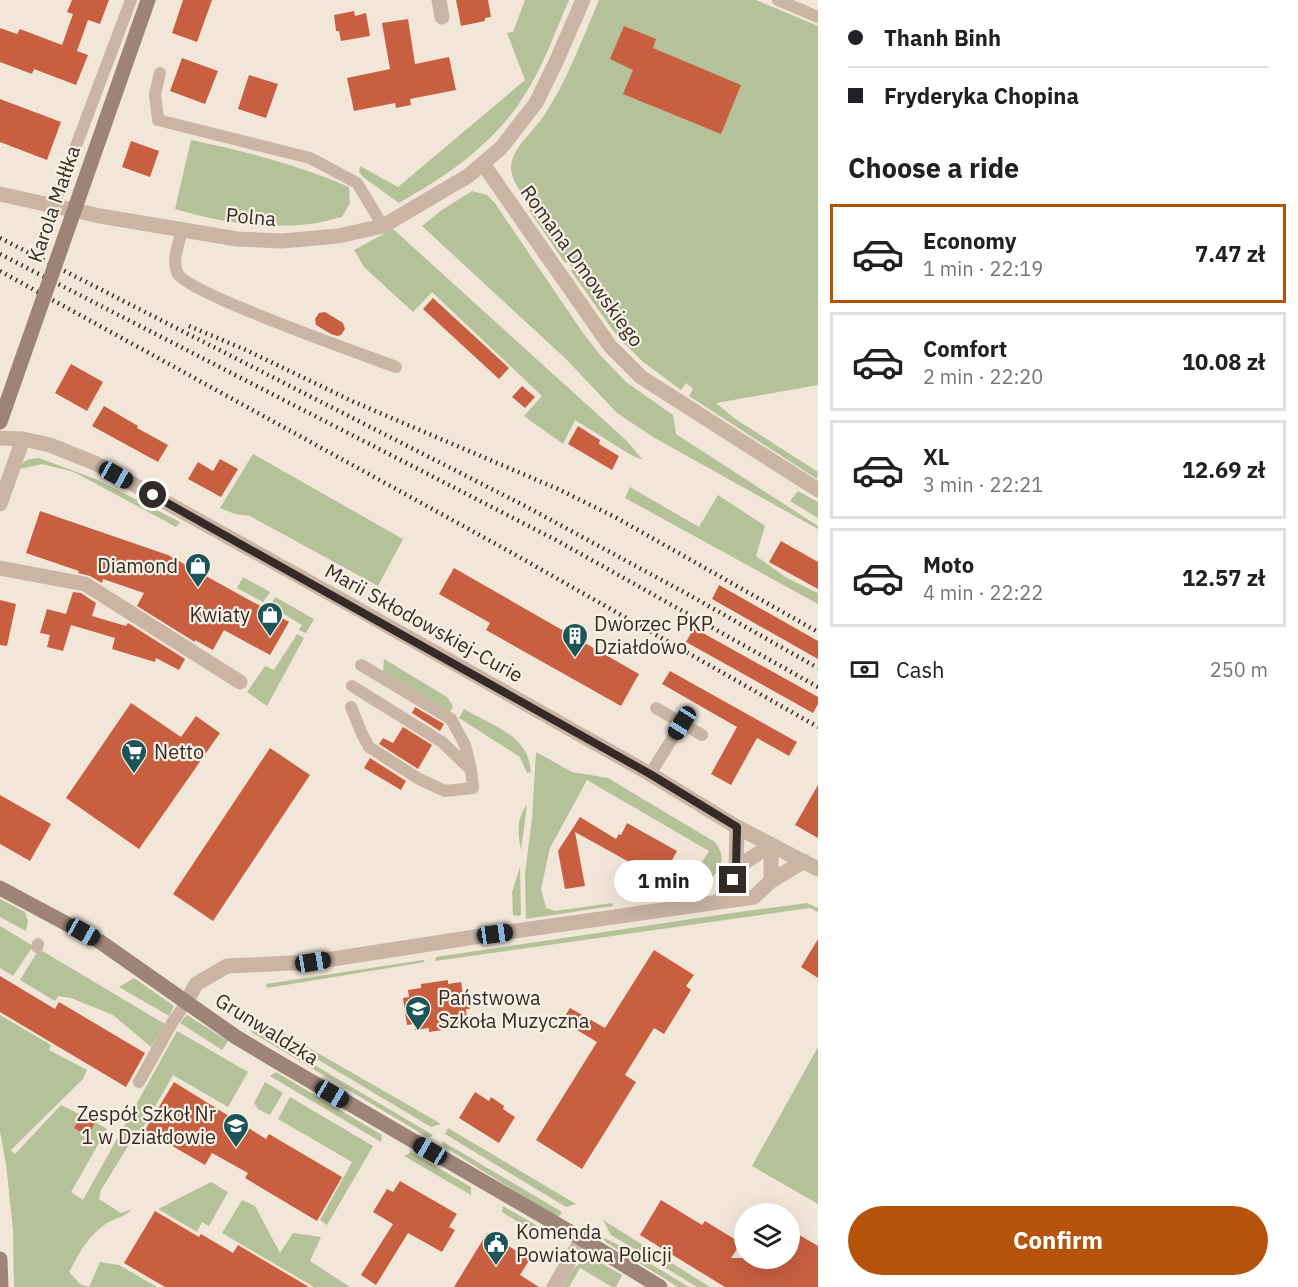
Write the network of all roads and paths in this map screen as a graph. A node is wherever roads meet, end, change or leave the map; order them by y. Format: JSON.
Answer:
{"nodes":[{"id":1,"x":131,"y":0,"type":"edge"},
{"id":2,"x":148,"y":0,"type":"edge"},
{"id":3,"x":439,"y":0,"type":"edge"},
{"id":4,"x":582,"y":0,"type":"edge"},
{"id":5,"x":778,"y":0,"type":"edge"},
{"id":6,"x":442,"y":17,"type":"dead end"},
{"id":7,"x":818,"y":17,"type":"edge"},
{"id":8,"x":160,"y":73,"type":"dead end"},
{"id":9,"x":483,"y":164,"type":"junction"},
{"id":10,"x":0,"y":194,"type":"edge"},
{"id":11,"x":53,"y":207,"type":"junction"},
{"id":12,"x":382,"y":226,"type":"junction"},
{"id":13,"x":182,"y":230,"type":"junction"},
{"id":14,"x":396,"y":367,"type":"dead end"},
{"id":15,"x":0,"y":422,"type":"edge"},
{"id":16,"x":0,"y":438,"type":"edge"},
{"id":17,"x":23,"y":439,"type":"junction"},
{"id":18,"x":818,"y":490,"type":"edge"},
{"id":19,"x":0,"y":504,"type":"edge"},
{"id":20,"x":0,"y":568,"type":"edge"},
{"id":21,"x":361,"y":665,"type":"dead end"},
{"id":22,"x":240,"y":682,"type":"dead end"},
{"id":23,"x":352,"y":686,"type":"dead end"},
{"id":24,"x":351,"y":707,"type":"dead end"},
{"id":25,"x":656,"y":708,"type":"dead end"},
{"id":26,"x":682,"y":723,"type":"junction"},
{"id":27,"x":702,"y":735,"type":"dead end"},
{"id":28,"x":471,"y":770,"type":"junction"},
{"id":29,"x":650,"y":774,"type":"junction"},
{"id":30,"x":737,"y":827,"type":"junction"},
{"id":31,"x":771,"y":845,"type":"junction"},
{"id":32,"x":804,"y":861,"type":"junction"},
{"id":33,"x":736,"y":868,"type":"junction"},
{"id":34,"x":818,"y":869,"type":"edge"},
{"id":35,"x":771,"y":881,"type":"junction"},
{"id":36,"x":3,"y":887,"type":"edge"},
{"id":37,"x":718,"y":901,"type":"junction"},
{"id":38,"x":186,"y":1003,"type":"junction"},
{"id":39,"x":139,"y":1082,"type":"dead end"},
{"id":40,"x":582,"y":1239,"type":"junction"},
{"id":41,"x":0,"y":1259,"type":"edge"},
{"id":42,"x":1,"y":1287,"type":"edge"},
{"id":43,"x":554,"y":1287,"type":"edge"},
{"id":44,"x":660,"y":1287,"type":"edge"}],
"edges":[{"from":1,"to":11,"type":"lane"},
{"from":2,"to":15,"type":"street","name":"Karola Małłka","bridge":true},
{"from":3,"to":6,"type":"street"},
{"from":4,"to":9,"type":"street"},
{"from":5,"to":7,"type":"lane"},
{"from":8,"to":12,"type":"lane"},
{"from":9,"to":12,"type":"street","name":"Polna"},
{"from":9,"to":18,"type":"street","name":"Romana Dmowskiego"},
{"from":10,"to":11,"type":"street","name":"Polna"},
{"from":11,"to":13,"type":"street","name":"Polna"},
{"from":12,"to":13,"type":"street","name":"Polna"},
{"from":13,"to":14,"type":"lane"},
{"from":16,"to":17,"type":"street","name":"Marii Skłodowskiej-Curie"},
{"from":17,"to":19,"type":"street"},
{"from":17,"to":29,"type":"street","name":"Marii Skłodowskiej-Curie"},
{"from":20,"to":22,"type":"street"},
{"from":21,"to":28,"type":"lane"},
{"from":23,"to":28,"type":"lane"},
{"from":24,"to":28,"type":"lane"},
{"from":25,"to":26,"type":"lane"},
{"from":26,"to":27,"type":"lane"},
{"from":26,"to":29,"type":"lane"},
{"from":29,"to":30,"type":"street","name":"Marii Skłodowskiej-Curie"},
{"from":30,"to":31,"type":"street","name":"Marii Skłodowskiej-Curie"},
{"from":30,"to":33,"type":"street"},
{"from":31,"to":32,"type":"street","name":"Marii Skłodowskiej-Curie"},
{"from":31,"to":33,"type":"street"},
{"from":31,"to":35,"type":"street"},
{"from":32,"to":34,"type":"street","name":"Marii Skłodowskiej-Curie"},
{"from":32,"to":35,"type":"street"},
{"from":33,"to":37,"type":"street"},
{"from":35,"to":37,"type":"street"},
{"from":36,"to":38,"type":"street","name":"Grunwaldzka"},
{"from":37,"to":38,"type":"street"},
{"from":38,"to":39,"type":"lane"},
{"from":38,"to":40,"type":"street","name":"Grunwaldzka"},
{"from":40,"to":43,"type":"street"},
{"from":40,"to":44,"type":"street","name":"Grunwaldzka"},
{"from":41,"to":42,"type":"street"}]}
